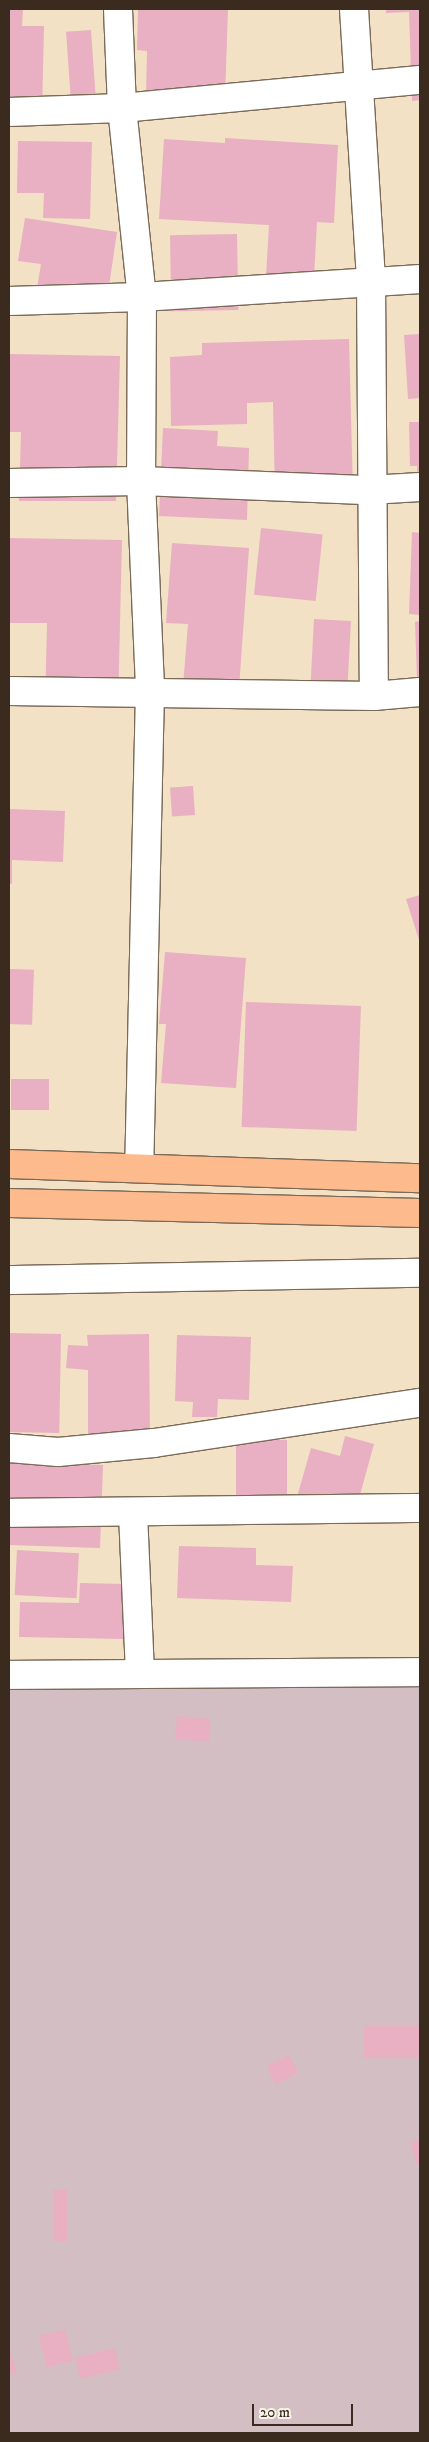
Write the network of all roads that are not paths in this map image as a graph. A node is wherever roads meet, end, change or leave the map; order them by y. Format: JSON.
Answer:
{"nodes":[{"id":1,"x":118,"y":9,"type":"edge"},
{"id":2,"x":354,"y":9,"type":"edge"},
{"id":3,"x":420,"y":80,"type":"edge"},
{"id":4,"x":357,"y":84,"type":"junction"},
{"id":5,"x":122,"y":108,"type":"junction"},
{"id":6,"x":9,"y":112,"type":"edge"},
{"id":7,"x":420,"y":279,"type":"edge"},
{"id":8,"x":371,"y":281,"type":"junction"},
{"id":9,"x":142,"y":297,"type":"junction"},
{"id":10,"x":9,"y":301,"type":"edge"},
{"id":11,"x":141,"y":481,"type":"junction"},
{"id":12,"x":9,"y":483,"type":"edge"},
{"id":13,"x":420,"y":487,"type":"edge"},
{"id":14,"x":370,"y":490,"type":"junction"},
{"id":15,"x":9,"y":691,"type":"edge"},
{"id":16,"x":150,"y":691,"type":"junction"},
{"id":17,"x":420,"y":692,"type":"edge"},
{"id":18,"x":374,"y":696,"type":"junction"},
{"id":19,"x":9,"y":1164,"type":"edge"},
{"id":20,"x":139,"y":1166,"type":"junction"},
{"id":21,"x":420,"y":1178,"type":"edge"},
{"id":22,"x":9,"y":1203,"type":"edge"},
{"id":23,"x":420,"y":1213,"type":"edge"},
{"id":24,"x":420,"y":1273,"type":"edge"},
{"id":25,"x":9,"y":1280,"type":"edge"},
{"id":26,"x":420,"y":1403,"type":"edge"},
{"id":27,"x":9,"y":1448,"type":"edge"},
{"id":28,"x":420,"y":1508,"type":"edge"},
{"id":29,"x":9,"y":1512,"type":"edge"},
{"id":30,"x":133,"y":1513,"type":"junction"},
{"id":31,"x":420,"y":1672,"type":"edge"},
{"id":32,"x":140,"y":1674,"type":"junction"},
{"id":33,"x":9,"y":1675,"type":"edge"}],
"edges":[{"from":1,"to":5,"type":"street"},
{"from":2,"to":4,"type":"street"},
{"from":3,"to":4,"type":"street"},
{"from":4,"to":5,"type":"street"},
{"from":4,"to":8,"type":"street"},
{"from":5,"to":6,"type":"street"},
{"from":5,"to":9,"type":"street"},
{"from":7,"to":8,"type":"street"},
{"from":8,"to":9,"type":"street"},
{"from":8,"to":14,"type":"street"},
{"from":9,"to":10,"type":"street"},
{"from":9,"to":11,"type":"street"},
{"from":11,"to":12,"type":"street"},
{"from":11,"to":14,"type":"street"},
{"from":11,"to":16,"type":"street"},
{"from":13,"to":14,"type":"street"},
{"from":14,"to":18,"type":"street"},
{"from":15,"to":16,"type":"street"},
{"from":16,"to":18,"type":"street"},
{"from":16,"to":20,"type":"street"},
{"from":17,"to":18,"type":"street"},
{"from":19,"to":20,"type":"main road"},
{"from":20,"to":21,"type":"main road"},
{"from":22,"to":23,"type":"main road"},
{"from":24,"to":25,"type":"street"},
{"from":26,"to":27,"type":"street"},
{"from":28,"to":30,"type":"street"},
{"from":29,"to":30,"type":"street"},
{"from":30,"to":32,"type":"street"},
{"from":31,"to":32,"type":"street"},
{"from":32,"to":33,"type":"street"}]}
